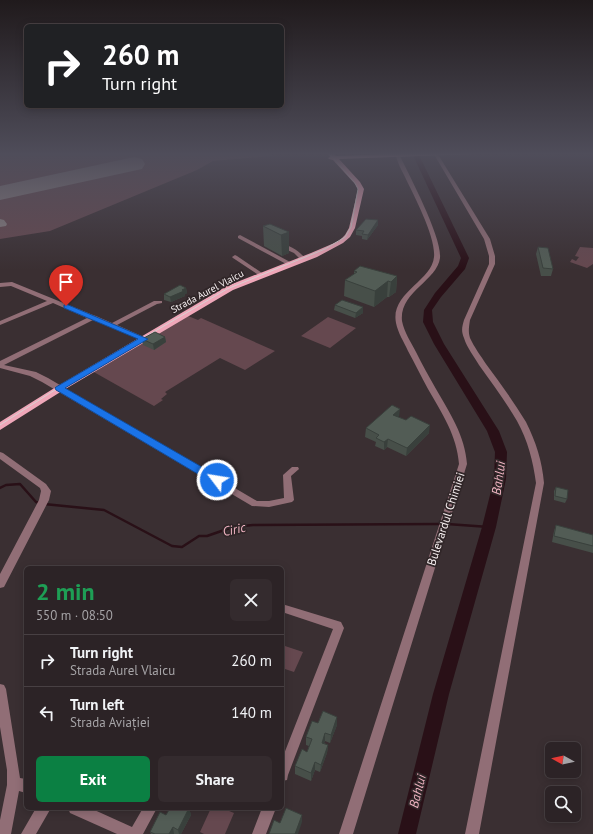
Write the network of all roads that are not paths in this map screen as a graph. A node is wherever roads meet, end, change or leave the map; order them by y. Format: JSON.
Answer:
{"nodes":[{"id":1,"x":355,"y":192,"type":"edge"},
{"id":2,"x":360,"y":192,"type":"edge"},
{"id":3,"x":414,"y":192,"type":"edge"},
{"id":4,"x":459,"y":192,"type":"edge"},
{"id":5,"x":240,"y":237,"type":"dead end"},
{"id":6,"x":272,"y":241,"type":"edge"},
{"id":7,"x":235,"y":257,"type":"dead end"},
{"id":8,"x":301,"y":257,"type":"junction"},
{"id":9,"x":289,"y":263,"type":"junction"},
{"id":10,"x":261,"y":274,"type":"junction"},
{"id":11,"x":0,"y":286,"type":"edge"},
{"id":12,"x":53,"y":301,"type":"junction"},
{"id":13,"x":160,"y":302,"type":"dead end"},
{"id":14,"x":94,"y":318,"type":"junction"},
{"id":15,"x":0,"y":323,"type":"edge"},
{"id":16,"x":113,"y":325,"type":"junction"},
{"id":17,"x":142,"y":338,"type":"junction"},
{"id":18,"x":0,"y":365,"type":"edge"},
{"id":19,"x":57,"y":387,"type":"junction"},
{"id":20,"x":0,"y":421,"type":"edge"},
{"id":21,"x":0,"y":428,"type":"edge"},
{"id":22,"x":0,"y":455,"type":"edge"},
{"id":23,"x":295,"y":469,"type":"dead end"},
{"id":24,"x":0,"y":584,"type":"edge"},
{"id":25,"x":284,"y":609,"type":"edge"},
{"id":26,"x":0,"y":688,"type":"edge"},
{"id":27,"x":284,"y":770,"type":"edge"},
{"id":28,"x":20,"y":786,"type":"edge"},
{"id":29,"x":43,"y":810,"type":"edge"},
{"id":30,"x":80,"y":810,"type":"edge"},
{"id":31,"x":149,"y":810,"type":"edge"},
{"id":32,"x":268,"y":810,"type":"edge"},
{"id":33,"x":4,"y":834,"type":"edge"},
{"id":34,"x":28,"y":834,"type":"edge"},
{"id":35,"x":132,"y":834,"type":"edge"},
{"id":36,"x":136,"y":834,"type":"edge"},
{"id":37,"x":259,"y":834,"type":"edge"},
{"id":38,"x":346,"y":834,"type":"edge"},
{"id":39,"x":472,"y":834,"type":"edge"}],
"edges":[{"from":1,"to":8,"type":"main road","name":"Strada Aurel Vlaicu"},
{"from":2,"to":9,"type":"main road","name":"Strada Aurel Vlaicu"},
{"from":3,"to":38,"type":"street","name":"Bulevardul Chimiei"},
{"from":4,"to":39,"type":"street"},
{"from":5,"to":9,"type":"street"},
{"from":6,"to":8,"type":"street"},
{"from":7,"to":10,"type":"street"},
{"from":8,"to":9,"type":"main road","name":"Strada Aurel Vlaicu"},
{"from":9,"to":10,"type":"main road","name":"Strada Aurel Vlaicu"},
{"from":10,"to":17,"type":"main road","name":"Strada Aurel Vlaicu"},
{"from":11,"to":12,"type":"street"},
{"from":12,"to":14,"type":"street"},
{"from":12,"to":15,"type":"street"},
{"from":13,"to":16,"type":"street"},
{"from":14,"to":16,"type":"street"},
{"from":14,"to":18,"type":"street"},
{"from":16,"to":17,"type":"street"},
{"from":17,"to":19,"type":"main road","name":"Strada Aurel Vlaicu"},
{"from":18,"to":19,"type":"street"},
{"from":19,"to":20,"type":"main road","name":"Strada Aurel Vlaicu"},
{"from":19,"to":21,"type":"main road","name":"Strada Aurel Vlaicu"},
{"from":19,"to":23,"type":"street"},
{"from":22,"to":24,"type":"street"},
{"from":25,"to":27,"type":"street"},
{"from":26,"to":28,"type":"street"},
{"from":28,"to":33,"type":"street"},
{"from":29,"to":34,"type":"street"},
{"from":30,"to":35,"type":"street"},
{"from":31,"to":36,"type":"street"},
{"from":32,"to":37,"type":"street"}]}
